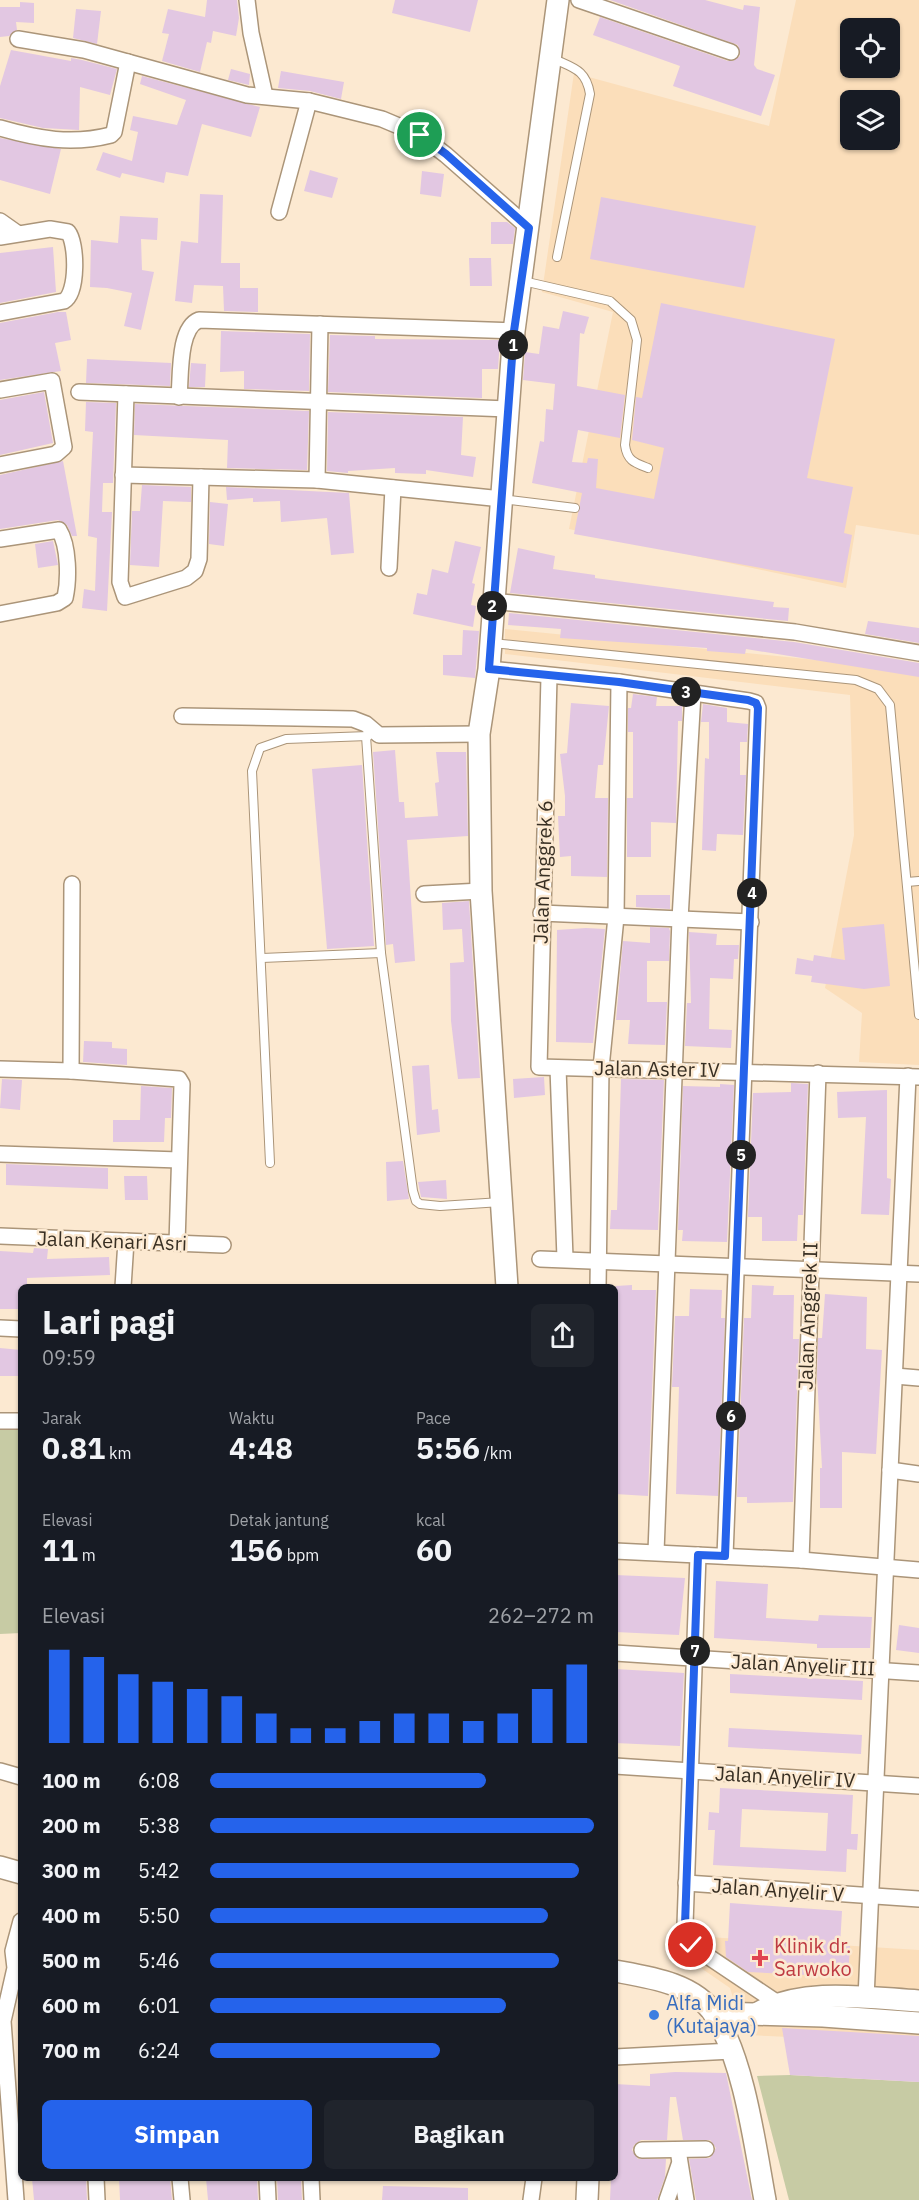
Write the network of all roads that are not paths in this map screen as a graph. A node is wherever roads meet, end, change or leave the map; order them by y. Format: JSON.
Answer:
{"nodes":[{"id":1,"x":247,"y":0,"type":"edge"},
{"id":2,"x":558,"y":0,"type":"edge"},
{"id":3,"x":579,"y":0,"type":"edge"},
{"id":4,"x":18,"y":39,"type":"dead end"},
{"id":5,"x":731,"y":52,"type":"dead end"},
{"id":6,"x":550,"y":57,"type":"junction"},
{"id":7,"x":128,"y":62,"type":"junction"},
{"id":8,"x":265,"y":96,"type":"junction"},
{"id":9,"x":309,"y":101,"type":"junction"},
{"id":10,"x":0,"y":128,"type":"edge"},
{"id":11,"x":279,"y":212,"type":"dead end"},
{"id":12,"x":0,"y":221,"type":"edge"},
{"id":13,"x":529,"y":228,"type":"junction"},
{"id":14,"x":17,"y":233,"type":"junction"},
{"id":15,"x":0,"y":237,"type":"edge"},
{"id":16,"x":557,"y":256,"type":"dead end"},
{"id":17,"x":522,"y":281,"type":"junction"},
{"id":18,"x":0,"y":313,"type":"edge"},
{"id":19,"x":320,"y":324,"type":"junction"},
{"id":20,"x":514,"y":331,"type":"junction"},
{"id":21,"x":0,"y":390,"type":"edge"},
{"id":22,"x":79,"y":392,"type":"dead end"},
{"id":23,"x":126,"y":394,"type":"junction"},
{"id":24,"x":179,"y":396,"type":"junction"},
{"id":25,"x":317,"y":402,"type":"junction"},
{"id":26,"x":508,"y":409,"type":"junction"},
{"id":27,"x":0,"y":465,"type":"edge"},
{"id":28,"x":648,"y":468,"type":"dead end"},
{"id":29,"x":123,"y":475,"type":"junction"},
{"id":30,"x":201,"y":477,"type":"junction"},
{"id":31,"x":317,"y":480,"type":"junction"},
{"id":32,"x":393,"y":488,"type":"junction"},
{"id":33,"x":502,"y":499,"type":"junction"},
{"id":34,"x":575,"y":508,"type":"dead end"},
{"id":35,"x":0,"y":539,"type":"edge"},
{"id":36,"x":389,"y":568,"type":"dead end"},
{"id":37,"x":492,"y":601,"type":"junction"},
{"id":38,"x":0,"y":614,"type":"edge"},
{"id":39,"x":490,"y":643,"type":"junction"},
{"id":40,"x":919,"y":653,"type":"edge"},
{"id":41,"x":489,"y":669,"type":"junction"},
{"id":42,"x":549,"y":677,"type":"junction"},
{"id":43,"x":619,"y":682,"type":"junction"},
{"id":44,"x":693,"y":693,"type":"junction"},
{"id":45,"x":182,"y":716,"type":"dead end"},
{"id":46,"x":479,"y":734,"type":"junction"},
{"id":47,"x":372,"y":736,"type":"junction"},
{"id":48,"x":919,"y":881,"type":"edge"},
{"id":49,"x":907,"y":882,"type":"junction"},
{"id":50,"x":72,"y":884,"type":"dead end"},
{"id":51,"x":481,"y":891,"type":"junction"},
{"id":52,"x":424,"y":894,"type":"dead end"},
{"id":53,"x":910,"y":911,"type":"junction"},
{"id":54,"x":541,"y":913,"type":"junction"},
{"id":55,"x":616,"y":916,"type":"junction"},
{"id":56,"x":919,"y":916,"type":"edge"},
{"id":57,"x":680,"y":919,"type":"junction"},
{"id":58,"x":752,"y":922,"type":"junction"},
{"id":59,"x":381,"y":953,"type":"junction"},
{"id":60,"x":262,"y":958,"type":"junction"},
{"id":61,"x":919,"y":1012,"type":"edge"},
{"id":62,"x":539,"y":1067,"type":"joint"},
{"id":63,"x":558,"y":1068,"type":"junction"},
{"id":64,"x":601,"y":1068,"type":"junction"},
{"id":65,"x":0,"y":1069,"type":"edge"},
{"id":66,"x":675,"y":1070,"type":"junction"},
{"id":67,"x":71,"y":1071,"type":"junction"},
{"id":68,"x":744,"y":1071,"type":"junction"},
{"id":69,"x":818,"y":1073,"type":"junction"},
{"id":70,"x":914,"y":1076,"type":"edge"},
{"id":71,"x":0,"y":1154,"type":"edge"},
{"id":72,"x":179,"y":1160,"type":"junction"},
{"id":73,"x":270,"y":1163,"type":"dead end"},
{"id":74,"x":912,"y":1167,"type":"edge"},
{"id":75,"x":503,"y":1202,"type":"junction"},
{"id":76,"x":0,"y":1236,"type":"edge"},
{"id":77,"x":126,"y":1241,"type":"junction"},
{"id":78,"x":177,"y":1243,"type":"junction"},
{"id":79,"x":223,"y":1245,"type":"dead end"},
{"id":80,"x":566,"y":1258,"type":"junction"},
{"id":81,"x":540,"y":1259,"type":"dead end"},
{"id":82,"x":599,"y":1261,"type":"junction"},
{"id":83,"x":668,"y":1263,"type":"junction"},
{"id":84,"x":737,"y":1265,"type":"junction"},
{"id":85,"x":809,"y":1268,"type":"junction"},
{"id":86,"x":899,"y":1272,"type":"junction"},
{"id":87,"x":919,"y":1274,"type":"edge"},
{"id":88,"x":123,"y":1284,"type":"edge"},
{"id":89,"x":507,"y":1284,"type":"edge"},
{"id":90,"x":598,"y":1284,"type":"edge"},
{"id":91,"x":0,"y":1328,"type":"edge"},
{"id":92,"x":18,"y":1329,"type":"edge"},
{"id":93,"x":895,"y":1376,"type":"junction"},
{"id":94,"x":919,"y":1378,"type":"edge"},
{"id":95,"x":0,"y":1421,"type":"edge"},
{"id":96,"x":18,"y":1421,"type":"edge"},
{"id":97,"x":890,"y":1470,"type":"junction"},
{"id":98,"x":919,"y":1474,"type":"edge"},
{"id":99,"x":618,"y":1551,"type":"edge"},
{"id":100,"x":656,"y":1552,"type":"junction"},
{"id":101,"x":698,"y":1555,"type":"junction"},
{"id":102,"x":725,"y":1556,"type":"junction"},
{"id":103,"x":801,"y":1560,"type":"junction"},
{"id":104,"x":886,"y":1565,"type":"junction"},
{"id":105,"x":919,"y":1570,"type":"edge"},
{"id":106,"x":618,"y":1653,"type":"edge"},
{"id":107,"x":695,"y":1658,"type":"junction"},
{"id":108,"x":881,"y":1670,"type":"junction"},
{"id":109,"x":919,"y":1673,"type":"edge"},
{"id":110,"x":618,"y":1766,"type":"edge"},
{"id":111,"x":0,"y":1771,"type":"edge"},
{"id":112,"x":691,"y":1772,"type":"junction"},
{"id":113,"x":18,"y":1776,"type":"edge"},
{"id":114,"x":876,"y":1783,"type":"junction"},
{"id":115,"x":919,"y":1786,"type":"edge"},
{"id":116,"x":0,"y":1867,"type":"edge"},
{"id":117,"x":18,"y":1872,"type":"edge"},
{"id":118,"x":0,"y":1881,"type":"edge"},
{"id":119,"x":686,"y":1883,"type":"junction"},
{"id":120,"x":18,"y":1886,"type":"edge"},
{"id":121,"x":870,"y":1896,"type":"junction"},
{"id":122,"x":919,"y":1899,"type":"edge"},
{"id":123,"x":18,"y":1932,"type":"edge"},
{"id":124,"x":18,"y":1965,"type":"edge"},
{"id":125,"x":618,"y":1972,"type":"edge"},
{"id":126,"x":10,"y":1988,"type":"edge"},
{"id":127,"x":866,"y":1998,"type":"junction"},
{"id":128,"x":919,"y":2001,"type":"edge"},
{"id":129,"x":824,"y":2007,"type":"junction"},
{"id":130,"x":780,"y":2010,"type":"junction"},
{"id":131,"x":714,"y":2013,"type":"junction"},
{"id":132,"x":2,"y":2022,"type":"edge"},
{"id":133,"x":919,"y":2023,"type":"edge"},
{"id":134,"x":732,"y":2051,"type":"junction"},
{"id":135,"x":618,"y":2057,"type":"edge"},
{"id":136,"x":706,"y":2149,"type":"dead end"},
{"id":137,"x":642,"y":2150,"type":"dead end"},
{"id":138,"x":679,"y":2157,"type":"junction"},
{"id":139,"x":96,"y":2181,"type":"edge"},
{"id":140,"x":180,"y":2181,"type":"edge"},
{"id":141,"x":267,"y":2181,"type":"edge"},
{"id":142,"x":311,"y":2181,"type":"edge"},
{"id":143,"x":534,"y":2181,"type":"edge"},
{"id":144,"x":588,"y":2181,"type":"edge"},
{"id":145,"x":16,"y":2200,"type":"edge"},
{"id":146,"x":97,"y":2200,"type":"edge"},
{"id":147,"x":182,"y":2200,"type":"edge"},
{"id":148,"x":268,"y":2200,"type":"edge"},
{"id":149,"x":312,"y":2200,"type":"edge"},
{"id":150,"x":531,"y":2200,"type":"edge"},
{"id":151,"x":587,"y":2200,"type":"edge"},
{"id":152,"x":667,"y":2200,"type":"edge"},
{"id":153,"x":686,"y":2200,"type":"edge"},
{"id":154,"x":765,"y":2200,"type":"edge"}],
"edges":[{"from":1,"to":8,"type":"street"},
{"from":2,"to":6,"type":"street"},
{"from":3,"to":5,"type":"street"},
{"from":4,"to":7,"type":"street"},
{"from":6,"to":13,"type":"street"},
{"from":6,"to":16,"type":"lane"},
{"from":7,"to":8,"type":"street"},
{"from":7,"to":10,"type":"street"},
{"from":8,"to":9,"type":"street"},
{"from":9,"to":11,"type":"street"},
{"from":9,"to":13,"type":"street"},
{"from":12,"to":14,"type":"street"},
{"from":13,"to":17,"type":"street"},
{"from":14,"to":15,"type":"street"},
{"from":14,"to":18,"type":"street"},
{"from":17,"to":20,"type":"street"},
{"from":17,"to":28,"type":"lane"},
{"from":19,"to":20,"type":"street"},
{"from":19,"to":24,"type":"street"},
{"from":19,"to":25,"type":"street"},
{"from":20,"to":26,"type":"street"},
{"from":21,"to":27,"type":"street"},
{"from":22,"to":23,"type":"street"},
{"from":23,"to":24,"type":"street"},
{"from":23,"to":29,"type":"street"},
{"from":24,"to":25,"type":"street"},
{"from":25,"to":26,"type":"street"},
{"from":25,"to":31,"type":"street"},
{"from":26,"to":33,"type":"street"},
{"from":29,"to":30,"type":"street"},
{"from":29,"to":30,"type":"street"},
{"from":30,"to":31,"type":"street"},
{"from":31,"to":32,"type":"street"},
{"from":32,"to":33,"type":"street"},
{"from":32,"to":36,"type":"street"},
{"from":33,"to":34,"type":"lane"},
{"from":33,"to":37,"type":"street"},
{"from":35,"to":38,"type":"street"},
{"from":37,"to":39,"type":"street"},
{"from":37,"to":40,"type":"street"},
{"from":39,"to":41,"type":"street"},
{"from":39,"to":49,"type":"lane"},
{"from":41,"to":42,"type":"street"},
{"from":41,"to":46,"type":"street"},
{"from":42,"to":43,"type":"street"},
{"from":42,"to":54,"type":"street","name":"Jalan Anggrek 6"},
{"from":43,"to":44,"type":"street"},
{"from":43,"to":55,"type":"street"},
{"from":44,"to":57,"type":"street"},
{"from":44,"to":58,"type":"street"},
{"from":45,"to":47,"type":"street"},
{"from":46,"to":47,"type":"street"},
{"from":46,"to":51,"type":"street"},
{"from":47,"to":59,"type":"lane"},
{"from":47,"to":60,"type":"lane"},
{"from":48,"to":49,"type":"lane"},
{"from":49,"to":53,"type":"lane"},
{"from":50,"to":67,"type":"street"},
{"from":51,"to":52,"type":"street"},
{"from":51,"to":75,"type":"street"},
{"from":53,"to":56,"type":"lane"},
{"from":53,"to":61,"type":"lane"},
{"from":54,"to":55,"type":"street"},
{"from":54,"to":62,"type":"street","name":"Jalan Anggrek 6"},
{"from":55,"to":57,"type":"street"},
{"from":55,"to":64,"type":"street"},
{"from":57,"to":58,"type":"street"},
{"from":57,"to":66,"type":"street"},
{"from":58,"to":68,"type":"street"},
{"from":59,"to":60,"type":"lane"},
{"from":59,"to":75,"type":"lane"},
{"from":60,"to":73,"type":"lane"},
{"from":62,"to":63,"type":"street","name":"Jalan Aster IV"},
{"from":63,"to":64,"type":"street","name":"Jalan Aster IV"},
{"from":63,"to":80,"type":"street"},
{"from":64,"to":66,"type":"street","name":"Jalan Aster IV"},
{"from":64,"to":82,"type":"street"},
{"from":65,"to":67,"type":"street"},
{"from":66,"to":68,"type":"street","name":"Jalan Aster IV"},
{"from":66,"to":83,"type":"street"},
{"from":67,"to":72,"type":"street"},
{"from":68,"to":69,"type":"street","name":"Jalan Aster IV"},
{"from":68,"to":84,"type":"street"},
{"from":69,"to":70,"type":"street","name":"Jalan Aster IV"},
{"from":69,"to":85,"type":"street","name":"Jalan Anggrek II"},
{"from":70,"to":74,"type":"street"},
{"from":71,"to":72,"type":"street"},
{"from":72,"to":78,"type":"street"},
{"from":74,"to":86,"type":"street"},
{"from":75,"to":89,"type":"street"},
{"from":76,"to":77,"type":"street","name":"Jalan Kenari Asri"},
{"from":77,"to":78,"type":"street","name":"Jalan Kenari Asri"},
{"from":77,"to":88,"type":"street"},
{"from":78,"to":79,"type":"street","name":"Jalan Kenari Asri"},
{"from":80,"to":81,"type":"street"},
{"from":80,"to":82,"type":"street"},
{"from":82,"to":83,"type":"street"},
{"from":82,"to":90,"type":"street"},
{"from":83,"to":84,"type":"street"},
{"from":83,"to":100,"type":"street"},
{"from":84,"to":85,"type":"street"},
{"from":84,"to":102,"type":"street"},
{"from":85,"to":86,"type":"street"},
{"from":85,"to":103,"type":"street","name":"Jalan Anggrek II"},
{"from":86,"to":87,"type":"street"},
{"from":86,"to":93,"type":"street"},
{"from":91,"to":92,"type":"street"},
{"from":93,"to":94,"type":"street"},
{"from":93,"to":97,"type":"street"},
{"from":95,"to":96,"type":"street"},
{"from":97,"to":98,"type":"street"},
{"from":97,"to":104,"type":"street"},
{"from":99,"to":100,"type":"street"},
{"from":100,"to":101,"type":"street"},
{"from":101,"to":102,"type":"street"},
{"from":101,"to":107,"type":"street"},
{"from":102,"to":103,"type":"street"},
{"from":103,"to":104,"type":"street"},
{"from":104,"to":105,"type":"street"},
{"from":104,"to":108,"type":"street"},
{"from":106,"to":107,"type":"street","name":"Jalan Anyelir III"},
{"from":107,"to":108,"type":"street","name":"Jalan Anyelir III"},
{"from":107,"to":112,"type":"street"},
{"from":108,"to":109,"type":"street","name":"Jalan Anyelir III"},
{"from":108,"to":114,"type":"street"},
{"from":110,"to":112,"type":"street","name":"Jalan Anyelir IV"},
{"from":111,"to":113,"type":"street"},
{"from":112,"to":114,"type":"street","name":"Jalan Anyelir IV"},
{"from":112,"to":119,"type":"street"},
{"from":114,"to":115,"type":"street","name":"Jalan Anyelir IV"},
{"from":114,"to":121,"type":"street"},
{"from":116,"to":117,"type":"street"},
{"from":118,"to":120,"type":"street"},
{"from":119,"to":121,"type":"street","name":"Jalan Anyelir V"},
{"from":119,"to":130,"type":"street"},
{"from":121,"to":122,"type":"street","name":"Jalan Anyelir V"},
{"from":121,"to":127,"type":"street"},
{"from":123,"to":124,"type":"street"},
{"from":124,"to":126,"type":"street"},
{"from":125,"to":131,"type":"street"},
{"from":126,"to":132,"type":"street"},
{"from":127,"to":128,"type":"street"},
{"from":127,"to":129,"type":"street"},
{"from":129,"to":130,"type":"street"},
{"from":129,"to":133,"type":"street"},
{"from":130,"to":131,"type":"street"},
{"from":131,"to":134,"type":"street"},
{"from":132,"to":145,"type":"street"},
{"from":134,"to":135,"type":"street"},
{"from":134,"to":154,"type":"street"},
{"from":136,"to":138,"type":"street"},
{"from":137,"to":138,"type":"street"},
{"from":138,"to":152,"type":"street"},
{"from":138,"to":153,"type":"street"},
{"from":139,"to":146,"type":"street"},
{"from":140,"to":147,"type":"street"},
{"from":141,"to":148,"type":"street"},
{"from":142,"to":149,"type":"street"},
{"from":143,"to":150,"type":"street"},
{"from":144,"to":151,"type":"street"}]}
